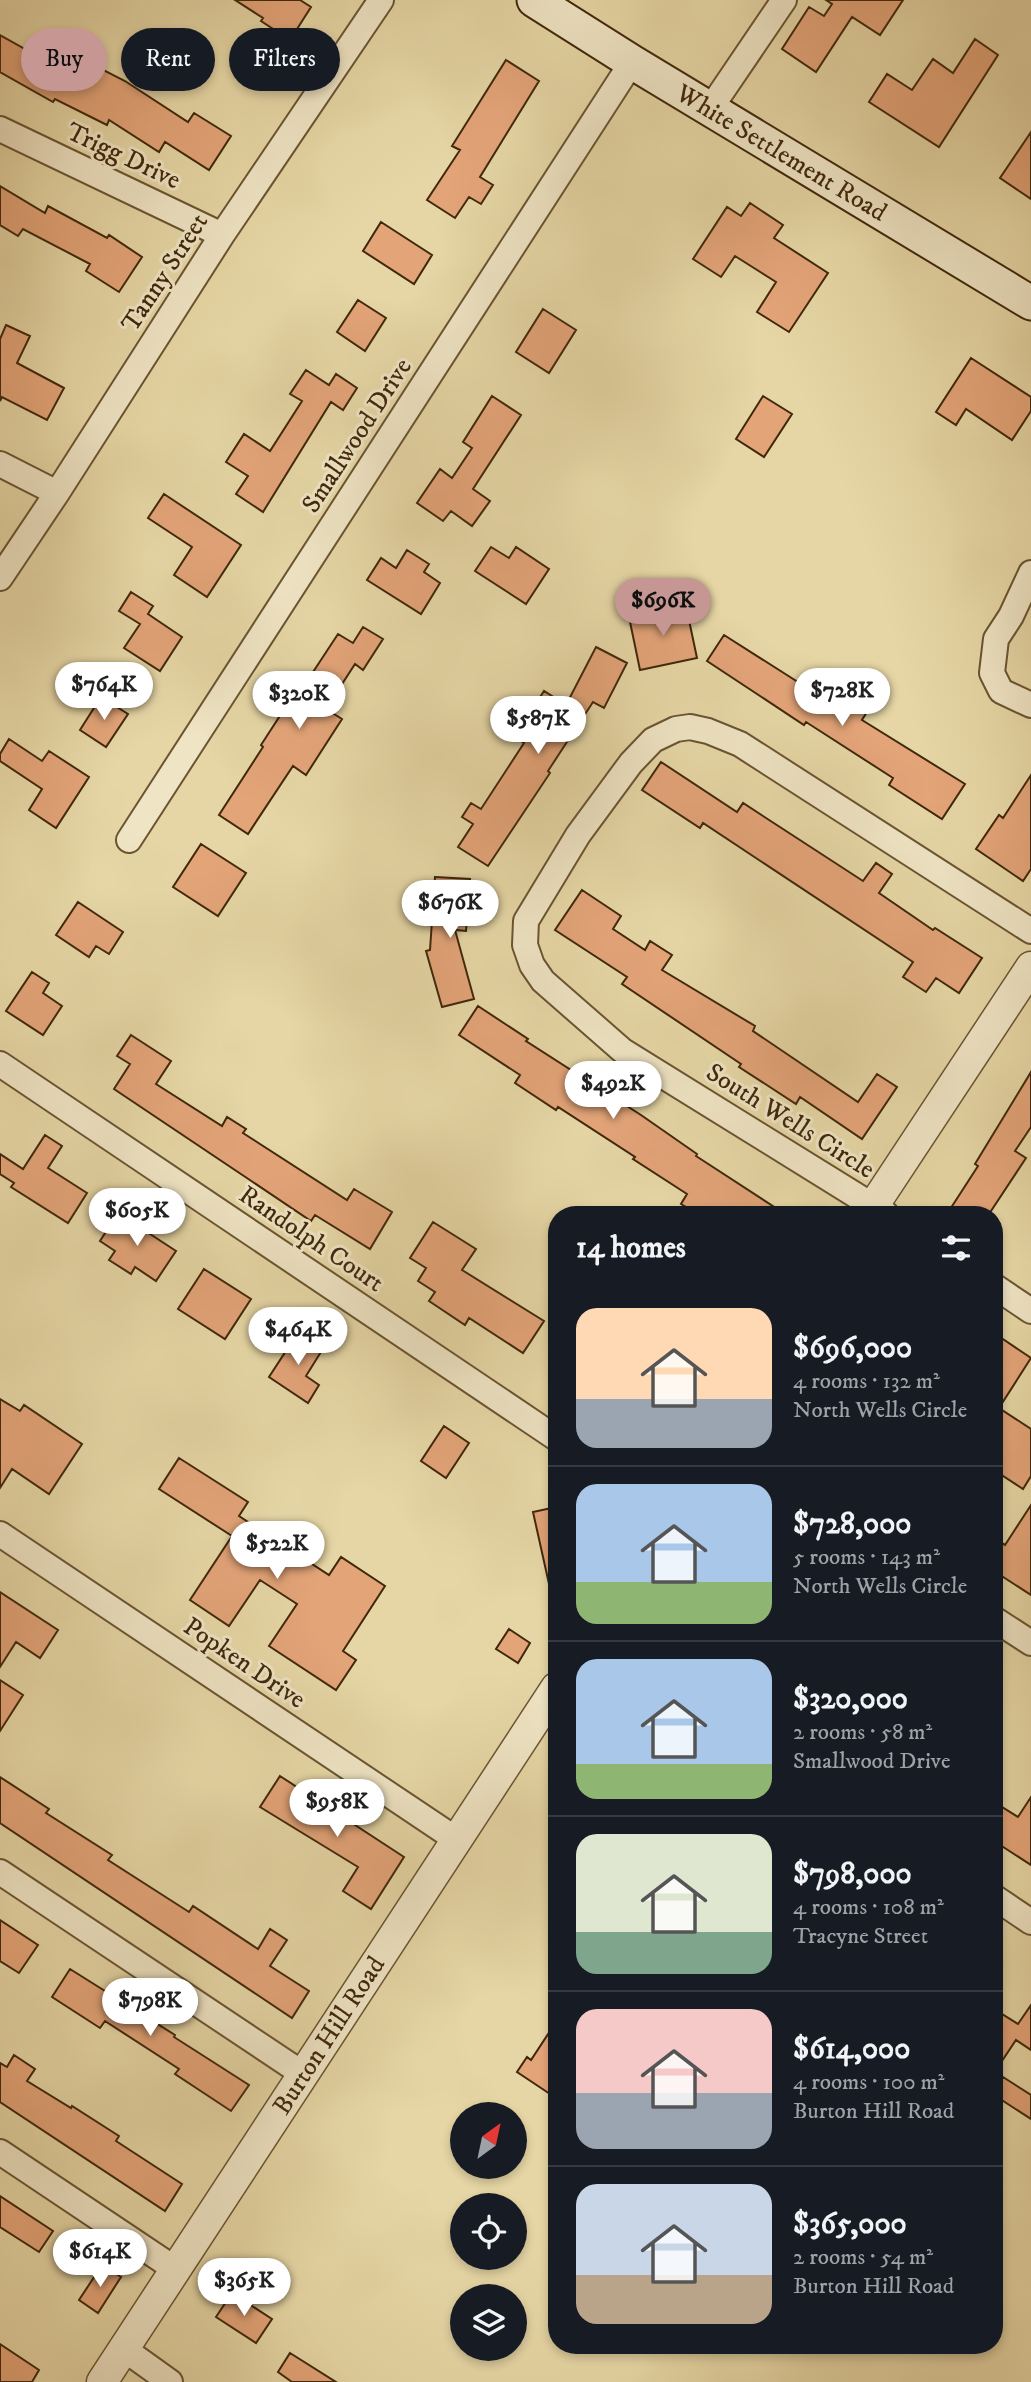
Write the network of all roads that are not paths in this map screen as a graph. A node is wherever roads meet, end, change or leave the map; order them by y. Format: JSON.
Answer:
{"nodes":[{"id":1,"x":381,"y":0,"type":"edge"},
{"id":2,"x":534,"y":0,"type":"edge"},
{"id":3,"x":784,"y":0,"type":"edge"},
{"id":4,"x":632,"y":62,"type":"junction"},
{"id":5,"x":710,"y":109,"type":"junction"},
{"id":6,"x":0,"y":129,"type":"edge"},
{"id":7,"x":222,"y":235,"type":"junction"},
{"id":8,"x":1031,"y":303,"type":"edge"},
{"id":9,"x":0,"y":464,"type":"edge"},
{"id":10,"x":57,"y":493,"type":"junction"},
{"id":11,"x":1031,"y":573,"type":"edge"},
{"id":12,"x":0,"y":578,"type":"edge"},
{"id":13,"x":1031,"y":705,"type":"edge"},
{"id":14,"x":129,"y":840,"type":"dead end"},
{"id":15,"x":1031,"y":931,"type":"edge"},
{"id":16,"x":1031,"y":967,"type":"edge"},
{"id":17,"x":0,"y":1064,"type":"edge"},
{"id":18,"x":867,"y":1206,"type":"edge"},
{"id":19,"x":880,"y":1206,"type":"edge"},
{"id":20,"x":1003,"y":1292,"type":"edge"},
{"id":21,"x":1031,"y":1311,"type":"edge"},
{"id":22,"x":548,"y":1433,"type":"edge"},
{"id":23,"x":0,"y":1534,"type":"edge"},
{"id":24,"x":1003,"y":1625,"type":"edge"},
{"id":25,"x":1031,"y":1643,"type":"edge"},
{"id":26,"x":548,"y":1700,"type":"edge"},
{"id":27,"x":457,"y":1840,"type":"junction"},
{"id":28,"x":0,"y":1872,"type":"edge"},
{"id":29,"x":1003,"y":1903,"type":"edge"},
{"id":30,"x":1031,"y":1922,"type":"edge"},
{"id":31,"x":303,"y":2074,"type":"junction"},
{"id":32,"x":0,"y":2152,"type":"edge"},
{"id":33,"x":175,"y":2269,"type":"junction"},
{"id":34,"x":124,"y":2350,"type":"junction"},
{"id":35,"x":102,"y":2382,"type":"edge"},
{"id":36,"x":170,"y":2382,"type":"edge"}],
"edges":[{"from":1,"to":7,"type":"street","name":"Tanny Street"},
{"from":2,"to":4,"type":"main road","name":"White Settlement Road"},
{"from":3,"to":5,"type":"street"},
{"from":4,"to":5,"type":"main road","name":"White Settlement Road"},
{"from":4,"to":14,"type":"street","name":"Smallwood Drive"},
{"from":5,"to":8,"type":"main road","name":"White Settlement Road"},
{"from":6,"to":7,"type":"street","name":"Trigg Drive"},
{"from":7,"to":10,"type":"street","name":"Tanny Street"},
{"from":9,"to":10,"type":"street"},
{"from":10,"to":12,"type":"street","name":"Tanny Street"},
{"from":11,"to":13,"type":"street"},
{"from":15,"to":18,"type":"street","name":"South Wells Circle"},
{"from":16,"to":19,"type":"street"},
{"from":17,"to":22,"type":"street","name":"Randolph Court"},
{"from":20,"to":21,"type":"street"},
{"from":23,"to":27,"type":"street","name":"Popken Drive"},
{"from":24,"to":25,"type":"street"},
{"from":26,"to":27,"type":"street","name":"Burton Hill Road"},
{"from":27,"to":31,"type":"street","name":"Burton Hill Road"},
{"from":28,"to":31,"type":"street"},
{"from":29,"to":30,"type":"street"},
{"from":31,"to":33,"type":"street","name":"Burton Hill Road"},
{"from":32,"to":33,"type":"street"},
{"from":33,"to":34,"type":"street","name":"Burton Hill Road"},
{"from":34,"to":35,"type":"street","name":"Burton Hill Road"},
{"from":34,"to":36,"type":"street"}]}
